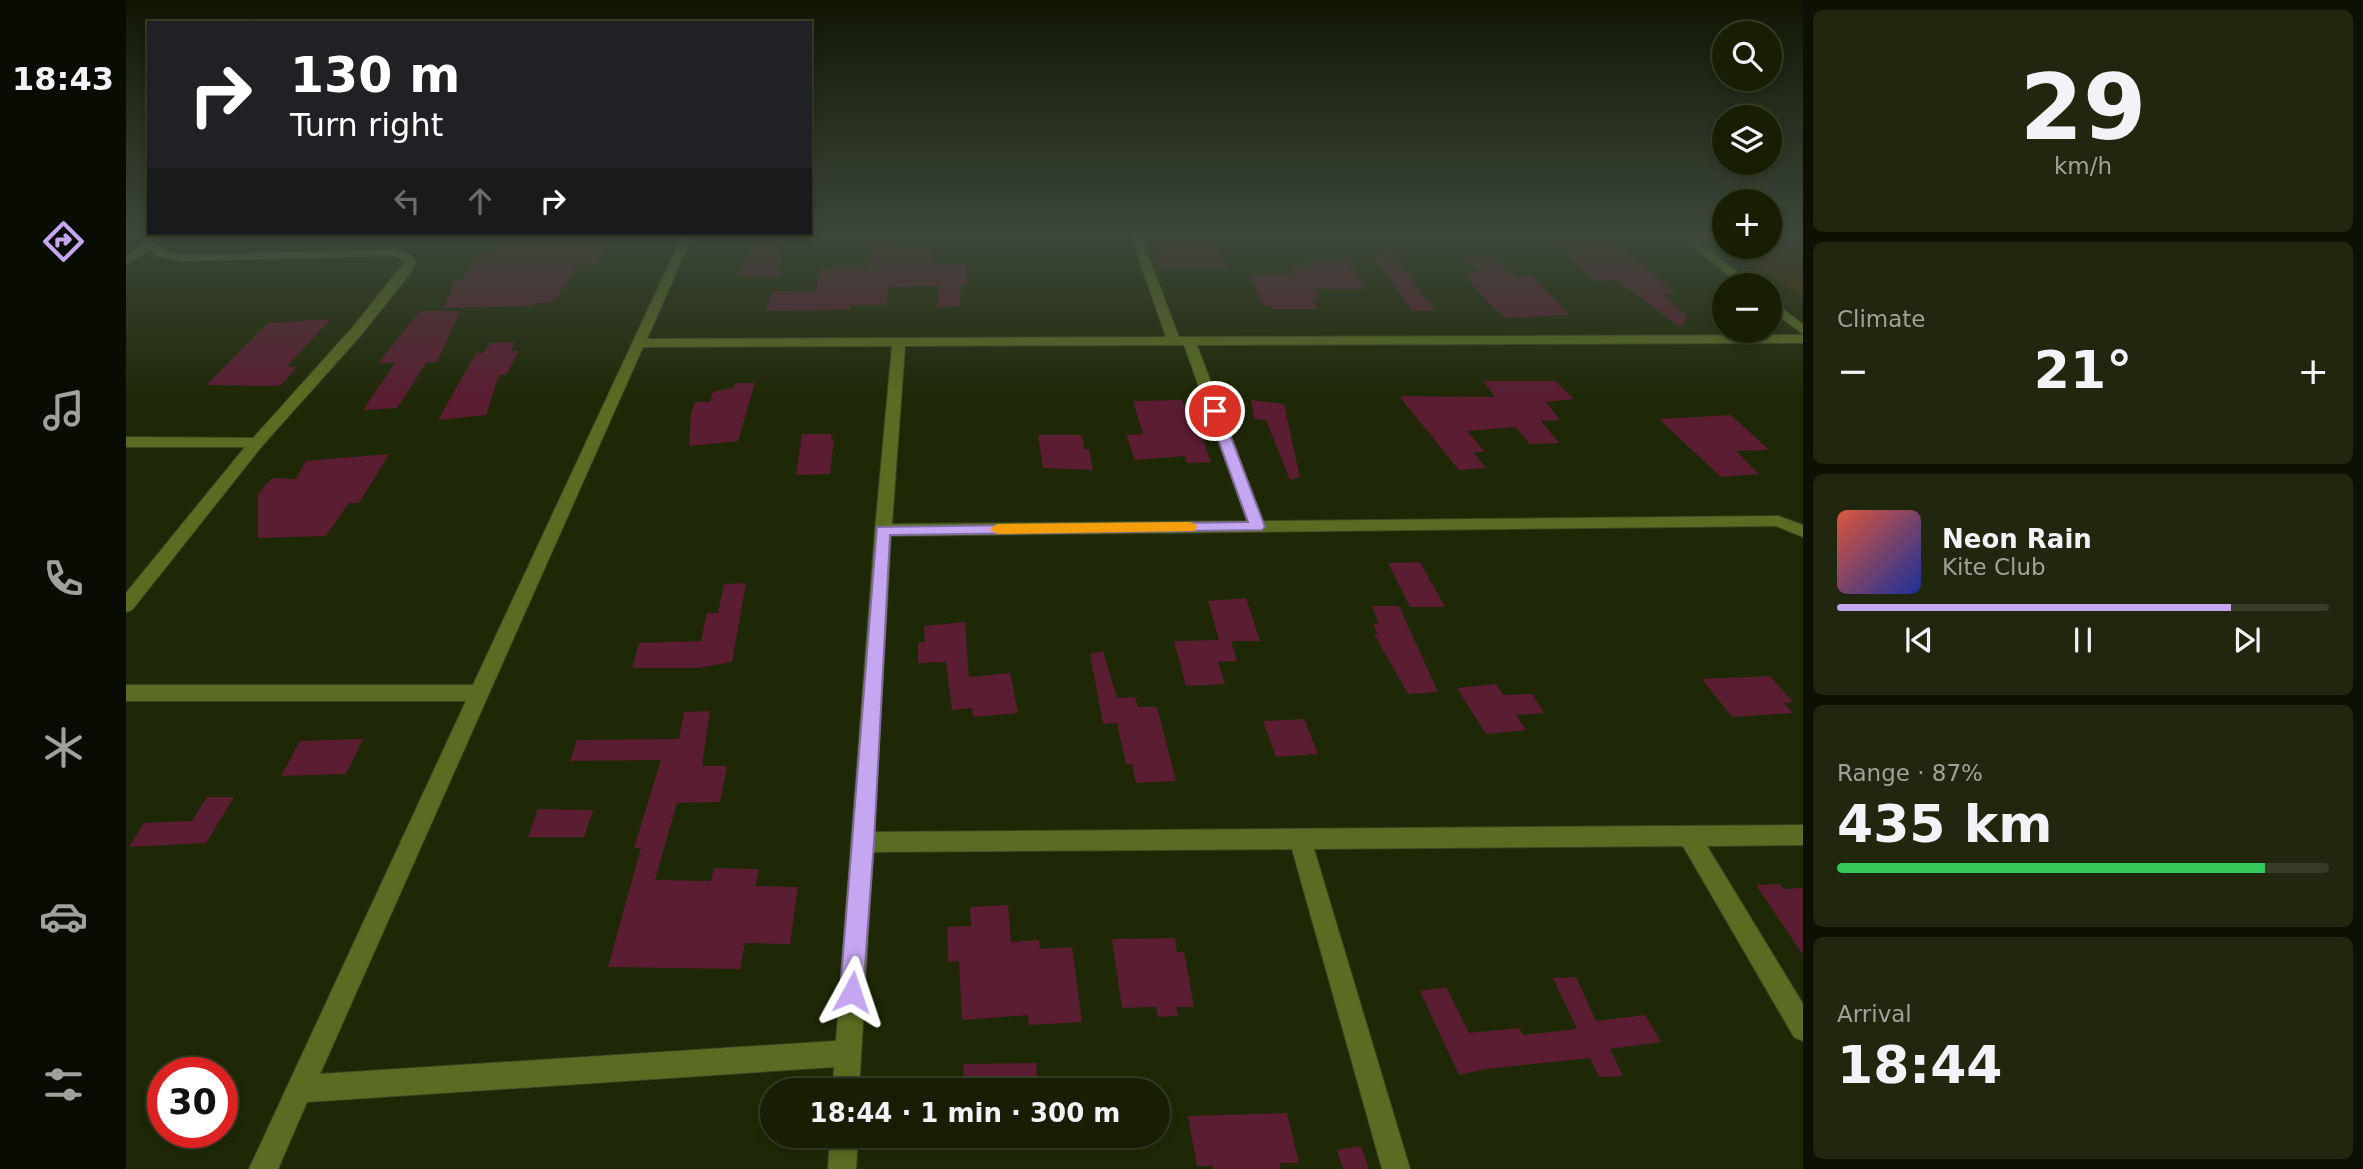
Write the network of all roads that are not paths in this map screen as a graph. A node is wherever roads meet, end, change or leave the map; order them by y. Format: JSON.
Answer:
{"nodes":[{"id":1,"x":392,"y":289,"type":"edge"},
{"id":2,"x":663,"y":289,"type":"edge"},
{"id":3,"x":1159,"y":289,"type":"edge"},
{"id":4,"x":1782,"y":313,"type":"edge"},
{"id":5,"x":1803,"y":330,"type":"edge"},
{"id":6,"x":1803,"y":339,"type":"edge"},
{"id":7,"x":1182,"y":341,"type":"junction"},
{"id":8,"x":899,"y":342,"type":"junction"},
{"id":9,"x":639,"y":343,"type":"junction"},
{"id":10,"x":126,"y":442,"type":"edge"},
{"id":11,"x":257,"y":443,"type":"junction"},
{"id":12,"x":1257,"y":527,"type":"junction"},
{"id":13,"x":883,"y":530,"type":"junction"},
{"id":14,"x":1803,"y":531,"type":"edge"},
{"id":15,"x":126,"y":605,"type":"edge"},
{"id":16,"x":126,"y":693,"type":"edge"},
{"id":17,"x":480,"y":693,"type":"junction"},
{"id":18,"x":1803,"y":835,"type":"edge"},
{"id":19,"x":1689,"y":836,"type":"junction"},
{"id":20,"x":1300,"y":839,"type":"junction"},
{"id":21,"x":864,"y":842,"type":"junction"},
{"id":22,"x":1803,"y":1028,"type":"edge"},
{"id":23,"x":849,"y":1053,"type":"junction"},
{"id":24,"x":847,"y":1078,"type":"edge"},
{"id":25,"x":300,"y":1089,"type":"junction"},
{"id":26,"x":843,"y":1148,"type":"edge"},
{"id":27,"x":264,"y":1169,"type":"edge"},
{"id":28,"x":842,"y":1169,"type":"edge"},
{"id":29,"x":1396,"y":1169,"type":"edge"}],
"edges":[{"from":1,"to":11,"type":"street"},
{"from":2,"to":9,"type":"street"},
{"from":3,"to":7,"type":"street"},
{"from":4,"to":5,"type":"street"},
{"from":6,"to":7,"type":"street"},
{"from":7,"to":8,"type":"street"},
{"from":7,"to":12,"type":"street"},
{"from":8,"to":9,"type":"street"},
{"from":8,"to":13,"type":"street"},
{"from":9,"to":17,"type":"street"},
{"from":10,"to":11,"type":"street"},
{"from":11,"to":15,"type":"street"},
{"from":12,"to":13,"type":"street"},
{"from":12,"to":14,"type":"street"},
{"from":13,"to":21,"type":"street"},
{"from":16,"to":17,"type":"street"},
{"from":17,"to":25,"type":"street"},
{"from":18,"to":19,"type":"street"},
{"from":19,"to":20,"type":"street"},
{"from":19,"to":22,"type":"street"},
{"from":20,"to":21,"type":"street"},
{"from":20,"to":29,"type":"street"},
{"from":21,"to":23,"type":"street"},
{"from":23,"to":24,"type":"street"},
{"from":23,"to":25,"type":"street"},
{"from":25,"to":27,"type":"street"},
{"from":26,"to":28,"type":"street"}]}
